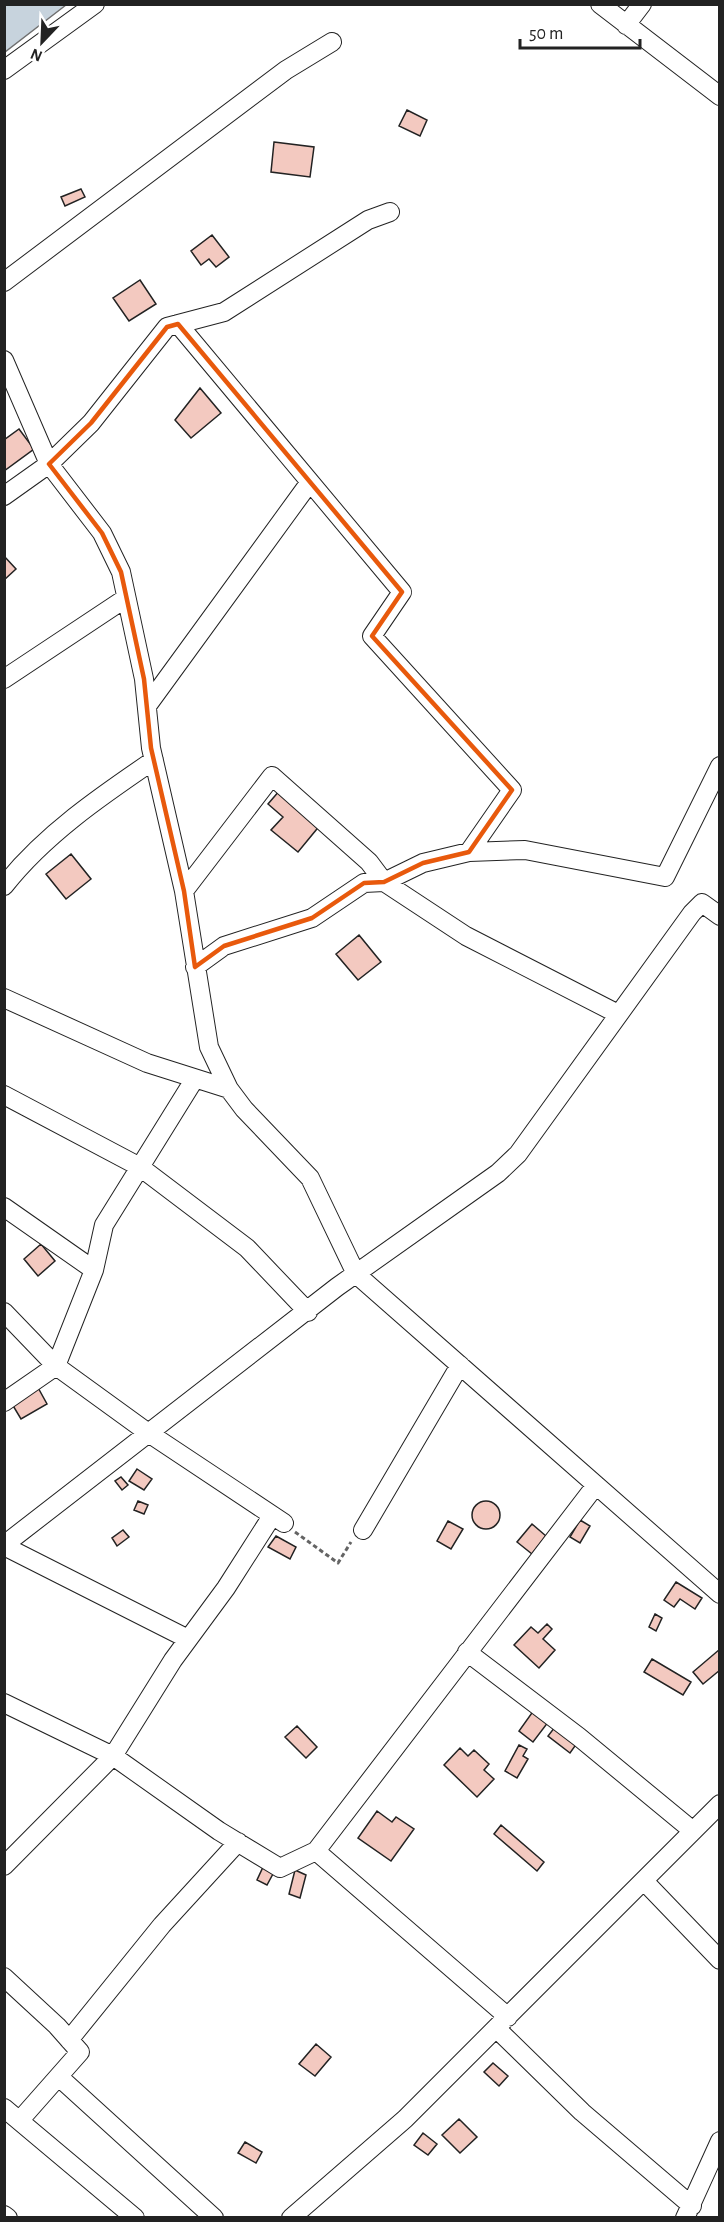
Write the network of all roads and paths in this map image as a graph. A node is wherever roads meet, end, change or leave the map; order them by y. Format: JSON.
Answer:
{"nodes":[{"id":1,"x":95,"y":4,"type":"edge"},
{"id":2,"x":600,"y":4,"type":"edge"},
{"id":3,"x":642,"y":4,"type":"edge"},
{"id":4,"x":626,"y":25,"type":"junction"},
{"id":5,"x":332,"y":42,"type":"dead end"},
{"id":6,"x":4,"y":70,"type":"edge"},
{"id":7,"x":720,"y":96,"type":"edge"},
{"id":8,"x":390,"y":212,"type":"dead end"},
{"id":9,"x":4,"y":282,"type":"edge"},
{"id":10,"x":178,"y":324,"type":"junction"},
{"id":11,"x":4,"y":360,"type":"edge"},
{"id":12,"x":11,"y":396,"type":"edge"},
{"id":13,"x":49,"y":464,"type":"junction"},
{"id":14,"x":310,"y":482,"type":"junction"},
{"id":15,"x":4,"y":496,"type":"edge"},
{"id":16,"x":126,"y":598,"type":"junction"},
{"id":17,"x":4,"y":679,"type":"edge"},
{"id":18,"x":147,"y":706,"type":"junction"},
{"id":19,"x":154,"y":760,"type":"junction"},
{"id":20,"x":720,"y":766,"type":"edge"},
{"id":21,"x":469,"y":852,"type":"junction"},
{"id":22,"x":384,"y":882,"type":"junction"},
{"id":23,"x":4,"y":886,"type":"edge"},
{"id":24,"x":184,"y":891,"type":"junction"},
{"id":25,"x":720,"y":916,"type":"edge"},
{"id":26,"x":195,"y":967,"type":"junction"},
{"id":27,"x":4,"y":998,"type":"edge"},
{"id":28,"x":618,"y":1014,"type":"junction"},
{"id":29,"x":194,"y":1080,"type":"junction"},
{"id":30,"x":229,"y":1089,"type":"junction"},
{"id":31,"x":4,"y":1095,"type":"edge"},
{"id":32,"x":140,"y":1167,"type":"junction"},
{"id":33,"x":4,"y":1207,"type":"edge"},
{"id":34,"x":94,"y":1270,"type":"junction"},
{"id":35,"x":356,"y":1274,"type":"junction"},
{"id":36,"x":4,"y":1312,"type":"edge"},
{"id":37,"x":308,"y":1312,"type":"junction"},
{"id":38,"x":460,"y":1365,"type":"junction"},
{"id":39,"x":56,"y":1366,"type":"junction"},
{"id":40,"x":4,"y":1402,"type":"edge"},
{"id":41,"x":147,"y":1432,"type":"junction"},
{"id":42,"x":596,"y":1485,"type":"junction"},
{"id":43,"x":278,"y":1520,"type":"junction"},
{"id":44,"x":363,"y":1530,"type":"joint"},
{"id":45,"x":4,"y":1546,"type":"edge"},
{"id":46,"x":720,"y":1594,"type":"edge"},
{"id":47,"x":188,"y":1639,"type":"junction"},
{"id":48,"x":467,"y":1652,"type":"junction"},
{"id":49,"x":4,"y":1703,"type":"edge"},
{"id":50,"x":113,"y":1756,"type":"junction"},
{"id":51,"x":720,"y":1804,"type":"edge"},
{"id":52,"x":693,"y":1831,"type":"junction"},
{"id":53,"x":237,"y":1842,"type":"junction"},
{"id":54,"x":316,"y":1851,"type":"junction"},
{"id":55,"x":4,"y":1866,"type":"edge"},
{"id":56,"x":644,"y":1881,"type":"junction"},
{"id":57,"x":720,"y":1960,"type":"edge"},
{"id":58,"x":4,"y":1977,"type":"edge"},
{"id":59,"x":502,"y":2023,"type":"junction"},
{"id":60,"x":69,"y":2040,"type":"junction"},
{"id":61,"x":59,"y":2077,"type":"junction"},
{"id":62,"x":4,"y":2108,"type":"edge"},
{"id":63,"x":20,"y":2120,"type":"junction"},
{"id":64,"x":720,"y":2141,"type":"edge"},
{"id":65,"x":688,"y":2212,"type":"edge"},
{"id":66,"x":135,"y":2217,"type":"edge"},
{"id":67,"x":214,"y":2217,"type":"edge"},
{"id":68,"x":291,"y":2217,"type":"edge"}],
"edges":[{"from":1,"to":6,"type":"street"},
{"from":2,"to":4,"type":"street"},
{"from":3,"to":4,"type":"street"},
{"from":4,"to":7,"type":"street"},
{"from":5,"to":9,"type":"street"},
{"from":8,"to":10,"type":"street"},
{"from":10,"to":13,"type":"street"},
{"from":10,"to":14,"type":"street"},
{"from":11,"to":12,"type":"street"},
{"from":12,"to":13,"type":"street"},
{"from":13,"to":15,"type":"street"},
{"from":13,"to":16,"type":"street"},
{"from":14,"to":18,"type":"street"},
{"from":14,"to":21,"type":"street"},
{"from":16,"to":17,"type":"street"},
{"from":16,"to":18,"type":"street"},
{"from":18,"to":19,"type":"street"},
{"from":19,"to":23,"type":"street"},
{"from":19,"to":24,"type":"street"},
{"from":20,"to":21,"type":"street"},
{"from":21,"to":22,"type":"street"},
{"from":22,"to":24,"type":"street"},
{"from":22,"to":26,"type":"street"},
{"from":22,"to":28,"type":"street"},
{"from":24,"to":26,"type":"street"},
{"from":25,"to":28,"type":"street"},
{"from":26,"to":30,"type":"street"},
{"from":27,"to":29,"type":"street"},
{"from":28,"to":35,"type":"street"},
{"from":29,"to":30,"type":"street"},
{"from":29,"to":32,"type":"street"},
{"from":30,"to":35,"type":"street"},
{"from":31,"to":32,"type":"street"},
{"from":32,"to":34,"type":"street"},
{"from":32,"to":37,"type":"street"},
{"from":33,"to":34,"type":"street"},
{"from":34,"to":39,"type":"street"},
{"from":35,"to":37,"type":"street"},
{"from":35,"to":38,"type":"street"},
{"from":36,"to":39,"type":"street"},
{"from":37,"to":41,"type":"street"},
{"from":38,"to":42,"type":"street"},
{"from":38,"to":44,"type":"street"},
{"from":39,"to":40,"type":"street"},
{"from":39,"to":41,"type":"street"},
{"from":41,"to":43,"type":"street"},
{"from":41,"to":45,"type":"street"},
{"from":42,"to":46,"type":"street"},
{"from":42,"to":48,"type":"street"},
{"from":43,"to":44,"type":"path"},
{"from":43,"to":47,"type":"street"},
{"from":45,"to":47,"type":"street"},
{"from":47,"to":50,"type":"street"},
{"from":48,"to":52,"type":"street"},
{"from":48,"to":54,"type":"street"},
{"from":49,"to":50,"type":"street"},
{"from":50,"to":53,"type":"street"},
{"from":50,"to":55,"type":"street"},
{"from":51,"to":52,"type":"street"},
{"from":52,"to":56,"type":"street"},
{"from":53,"to":54,"type":"street"},
{"from":53,"to":60,"type":"street"},
{"from":54,"to":59,"type":"street"},
{"from":56,"to":57,"type":"street"},
{"from":56,"to":59,"type":"street"},
{"from":58,"to":60,"type":"street"},
{"from":59,"to":65,"type":"street"},
{"from":59,"to":68,"type":"street"},
{"from":60,"to":61,"type":"street"},
{"from":61,"to":63,"type":"street"},
{"from":61,"to":67,"type":"street"},
{"from":62,"to":63,"type":"street"},
{"from":63,"to":66,"type":"street"},
{"from":64,"to":65,"type":"street"}]}
